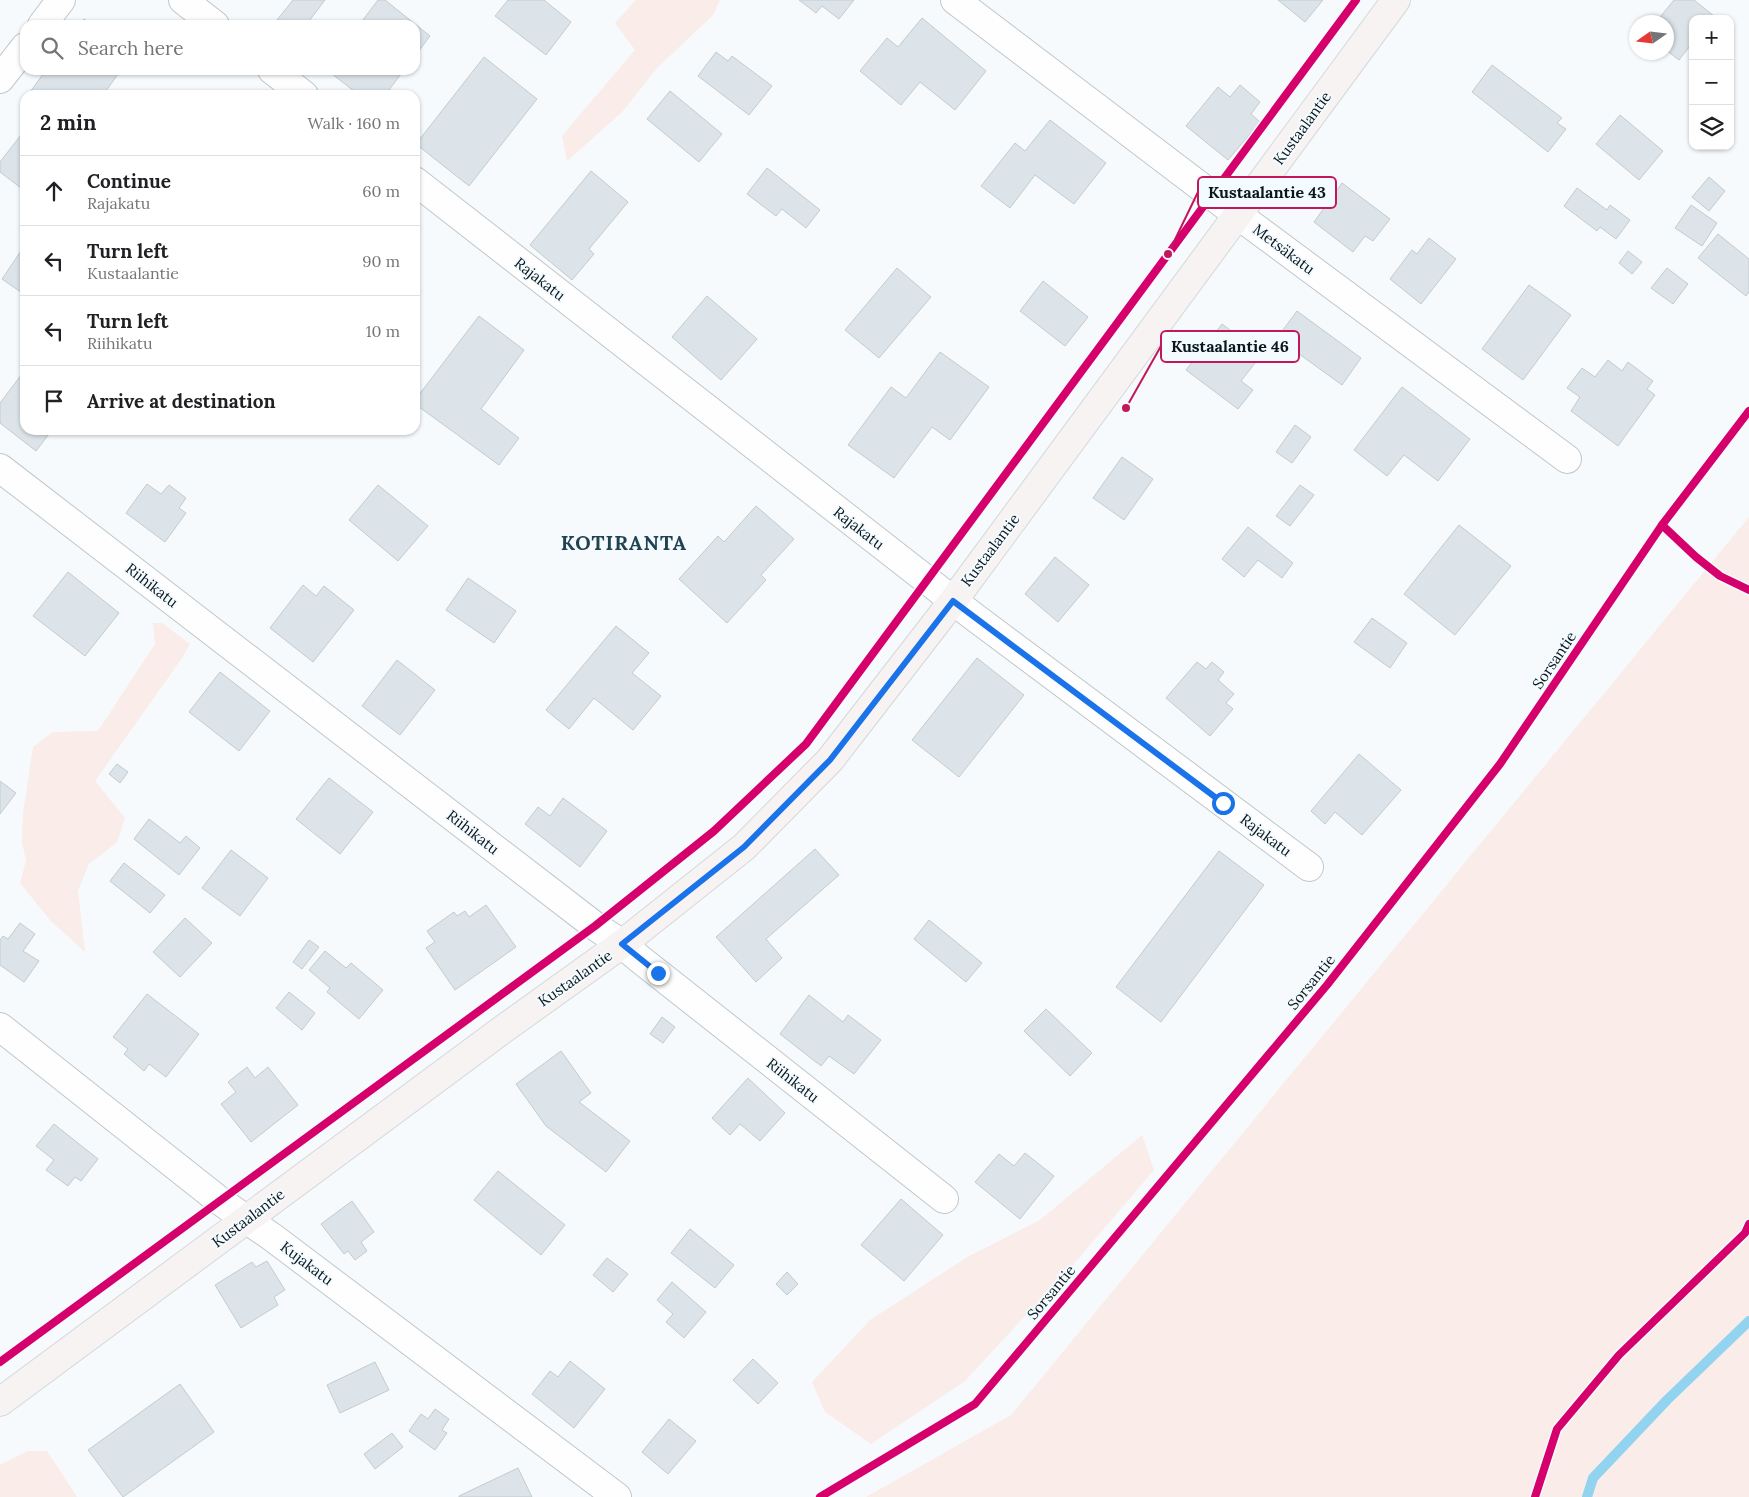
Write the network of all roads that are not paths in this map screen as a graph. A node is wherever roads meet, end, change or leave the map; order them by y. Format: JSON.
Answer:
{"nodes":[{"id":1,"x":61,"y":0,"type":"edge"},
{"id":2,"x":182,"y":0,"type":"edge"},
{"id":3,"x":955,"y":0,"type":"edge"},
{"id":4,"x":1396,"y":0,"type":"edge"},
{"id":5,"x":46,"y":20,"type":"edge"},
{"id":6,"x":208,"y":20,"type":"edge"},
{"id":7,"x":20,"y":53,"type":"edge"},
{"id":8,"x":278,"y":75,"type":"edge"},
{"id":9,"x":0,"y":79,"type":"edge"},
{"id":10,"x":298,"y":90,"type":"edge"},
{"id":11,"x":420,"y":185,"type":"edge"},
{"id":12,"x":1238,"y":215,"type":"junction"},
{"id":13,"x":1567,"y":459,"type":"dead end"},
{"id":14,"x":0,"y":468,"type":"edge"},
{"id":15,"x":953,"y":601,"type":"junction"},
{"id":16,"x":1309,"y":867,"type":"dead end"},
{"id":17,"x":622,"y":944,"type":"junction"},
{"id":18,"x":0,"y":1027,"type":"edge"},
{"id":19,"x":944,"y":1199,"type":"dead end"},
{"id":20,"x":246,"y":1219,"type":"junction"},
{"id":21,"x":0,"y":1402,"type":"edge"},
{"id":22,"x":617,"y":1497,"type":"edge"}],
"edges":[{"from":1,"to":5,"type":"street"},
{"from":2,"to":6,"type":"street"},
{"from":3,"to":12,"type":"street","name":"Metsäkatu"},
{"from":4,"to":12,"type":"main road","name":"Kustaalantie"},
{"from":7,"to":9,"type":"street"},
{"from":8,"to":10,"type":"street"},
{"from":11,"to":15,"type":"street","name":"Rajakatu"},
{"from":12,"to":13,"type":"street","name":"Metsäkatu"},
{"from":12,"to":15,"type":"main road","name":"Kustaalantie"},
{"from":14,"to":17,"type":"street","name":"Riihikatu"},
{"from":15,"to":16,"type":"street","name":"Rajakatu"},
{"from":15,"to":17,"type":"main road","name":"Kustaalantie"},
{"from":17,"to":19,"type":"street","name":"Riihikatu"},
{"from":17,"to":20,"type":"main road","name":"Kustaalantie"},
{"from":18,"to":20,"type":"street","name":"Kujakatu"},
{"from":20,"to":21,"type":"main road","name":"Kustaalantie"},
{"from":20,"to":22,"type":"street","name":"Kujakatu"}]}
